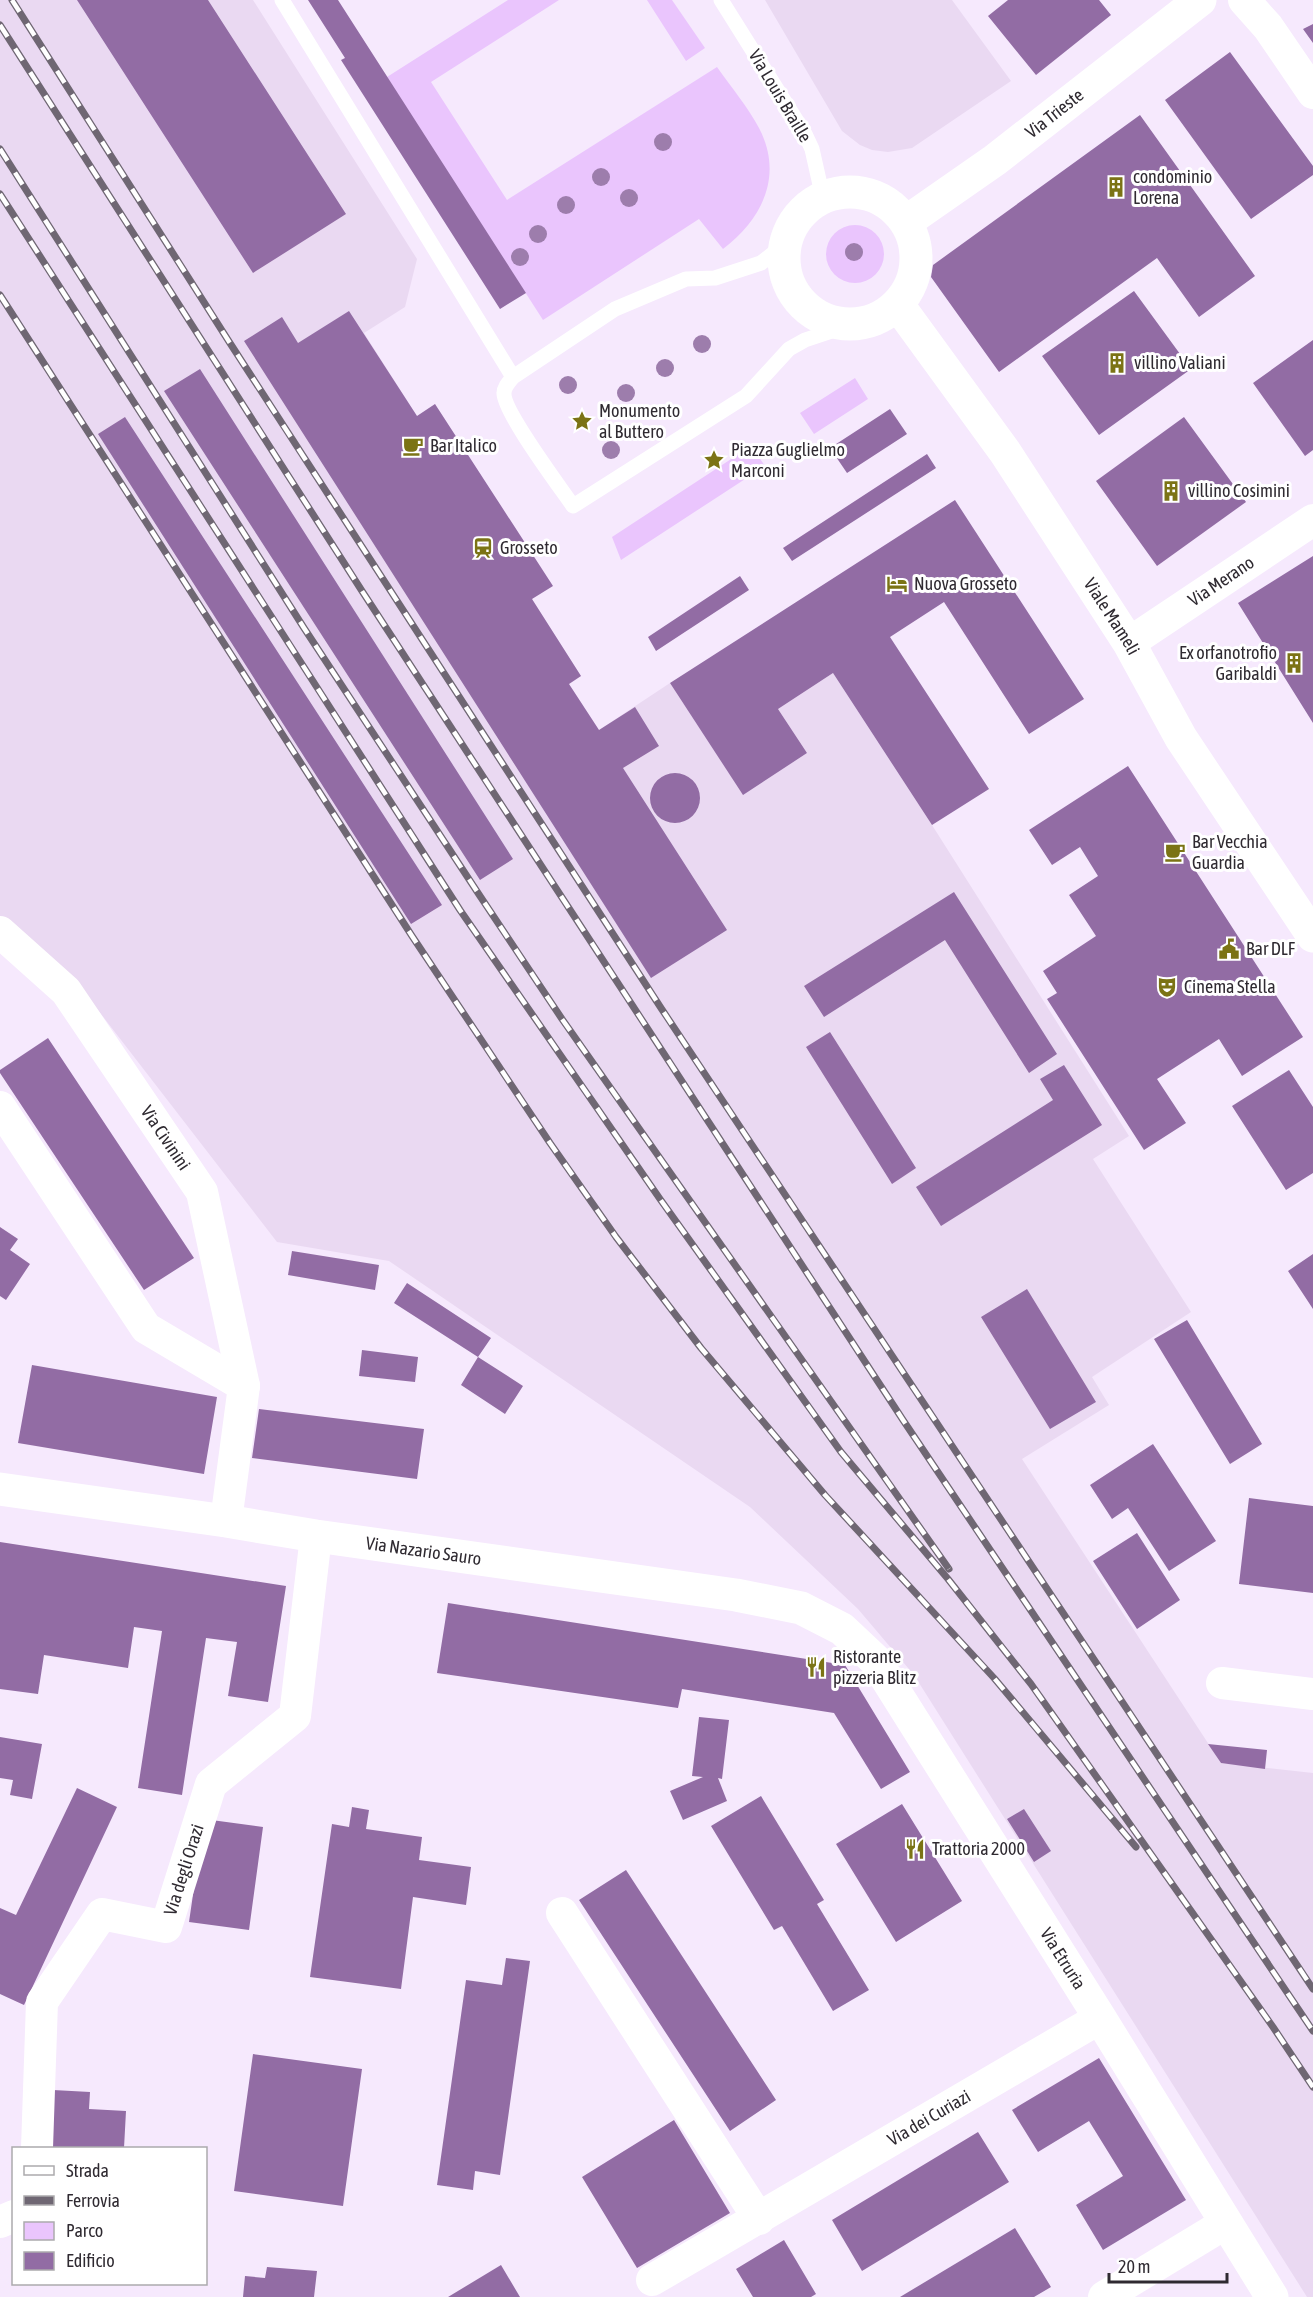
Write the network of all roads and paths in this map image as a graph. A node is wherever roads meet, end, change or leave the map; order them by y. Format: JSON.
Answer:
{"nodes":[{"id":1,"x":282,"y":0,"type":"edge"},
{"id":2,"x":721,"y":0,"type":"edge"},
{"id":3,"x":1200,"y":0,"type":"edge"},
{"id":4,"x":1244,"y":0,"type":"edge"},
{"id":5,"x":1313,"y":93,"type":"edge"},
{"id":6,"x":823,"y":198,"type":"junction"},
{"id":7,"x":906,"y":222,"type":"junction"},
{"id":8,"x":785,"y":244,"type":"junction"},
{"id":9,"x":898,"y":304,"type":"junction"},
{"id":10,"x":850,"y":325,"type":"junction"},
{"id":11,"x":513,"y":377,"type":"junction"},
{"id":12,"x":1313,"y":520,"type":"edge"},
{"id":13,"x":1129,"y":643,"type":"junction"},
{"id":14,"x":0,"y":932,"type":"edge"},
{"id":15,"x":1313,"y":936,"type":"edge"},
{"id":16,"x":0,"y":1107,"type":"edge"},
{"id":17,"x":244,"y":1386,"type":"junction"},
{"id":18,"x":0,"y":1489,"type":"edge"},
{"id":19,"x":226,"y":1521,"type":"junction"},
{"id":20,"x":316,"y":1536,"type":"junction"},
{"id":21,"x":842,"y":1629,"type":"joint"},
{"id":22,"x":1222,"y":1683,"type":"dead end"},
{"id":23,"x":1313,"y":1694,"type":"edge"},
{"id":24,"x":562,"y":1914,"type":"dead end"},
{"id":25,"x":1100,"y":2018,"type":"junction"},
{"id":26,"x":37,"y":2147,"type":"edge"},
{"id":27,"x":759,"y":2219,"type":"junction"},
{"id":28,"x":1226,"y":2223,"type":"junction"},
{"id":29,"x":652,"y":2280,"type":"dead end"},
{"id":30,"x":1104,"y":2297,"type":"edge"},
{"id":31,"x":1272,"y":2297,"type":"edge"}],
"edges":[{"from":1,"to":11,"type":"lane"},
{"from":2,"to":6,"type":"lane","name":"Via Louis Braille"},
{"from":3,"to":7,"type":"street","name":"Via Trieste"},
{"from":4,"to":5,"type":"street"},
{"from":6,"to":7,"type":"street"},
{"from":6,"to":8,"type":"street"},
{"from":7,"to":9,"type":"street"},
{"from":8,"to":10,"type":"street"},
{"from":8,"to":11,"type":"lane"},
{"from":9,"to":10,"type":"street"},
{"from":9,"to":13,"type":"street","name":"Viale Mameli"},
{"from":10,"to":11,"type":"lane"},
{"from":12,"to":13,"type":"street","name":"Via Merano"},
{"from":13,"to":15,"type":"street","name":"Viale Mameli"},
{"from":14,"to":17,"type":"street","name":"Via Civinini"},
{"from":16,"to":17,"type":"street"},
{"from":17,"to":19,"type":"street","name":"Via Civinini"},
{"from":18,"to":19,"type":"street","name":"Via Nazario Sauro"},
{"from":19,"to":20,"type":"street","name":"Via Nazario Sauro"},
{"from":20,"to":21,"type":"street","name":"Via Nazario Sauro"},
{"from":20,"to":26,"type":"street","name":"Via degli Orazi"},
{"from":21,"to":25,"type":"street","name":"Via Etruria"},
{"from":22,"to":23,"type":"street"},
{"from":24,"to":27,"type":"street"},
{"from":25,"to":27,"type":"street","name":"Via dei Curiazi"},
{"from":25,"to":28,"type":"street","name":"Via Etruria"},
{"from":27,"to":29,"type":"street","name":"Via dei Curiazi"},
{"from":28,"to":30,"type":"street"},
{"from":28,"to":31,"type":"street","name":"Via Etruria"}]}
